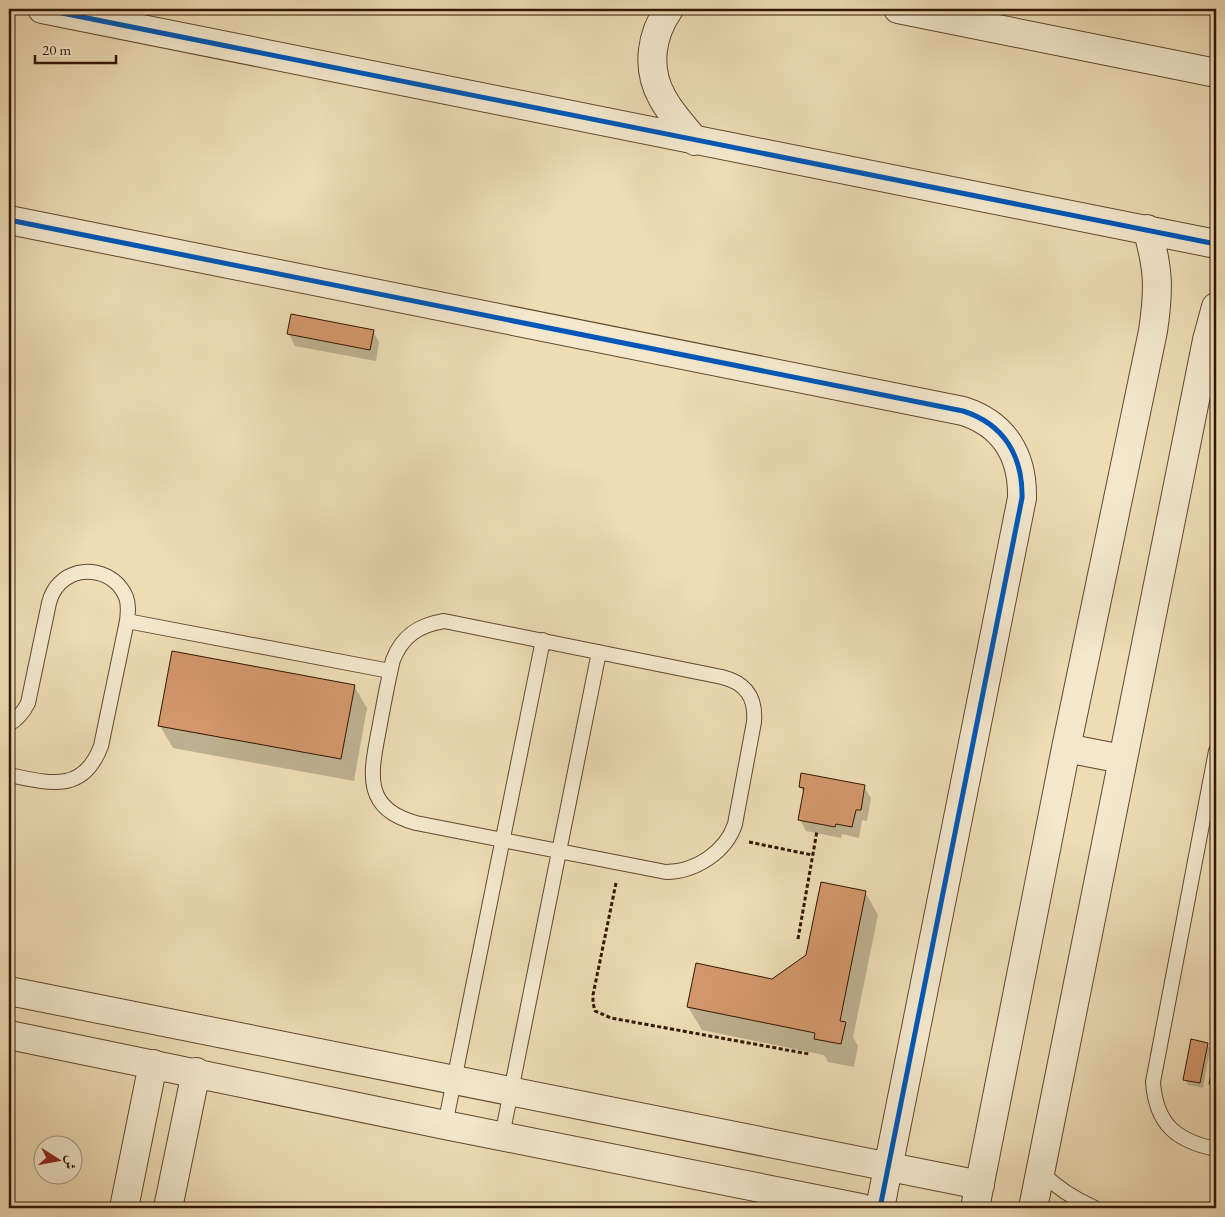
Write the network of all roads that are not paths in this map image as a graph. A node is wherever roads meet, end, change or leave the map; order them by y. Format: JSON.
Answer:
{"nodes":[{"id":1,"x":42,"y":9,"type":"edge"},
{"id":2,"x":669,"y":9,"type":"edge"},
{"id":3,"x":898,"y":9,"type":"edge"},
{"id":4,"x":1216,"y":73,"type":"edge"},
{"id":5,"x":695,"y":141,"type":"junction"},
{"id":6,"x":9,"y":220,"type":"edge"},
{"id":7,"x":1147,"y":229,"type":"junction"},
{"id":8,"x":1216,"y":244,"type":"edge"},
{"id":9,"x":1216,"y":307,"type":"edge"},
{"id":10,"x":127,"y":621,"type":"junction"},
{"id":11,"x":544,"y":640,"type":"junction"},
{"id":12,"x":598,"y":652,"type":"junction"},
{"id":13,"x":390,"y":671,"type":"junction"},
{"id":14,"x":9,"y":724,"type":"edge"},
{"id":15,"x":1066,"y":748,"type":"junction"},
{"id":16,"x":1216,"y":751,"type":"edge"},
{"id":17,"x":1122,"y":759,"type":"junction"},
{"id":18,"x":9,"y":775,"type":"edge"},
{"id":19,"x":503,"y":840,"type":"junction"},
{"id":20,"x":558,"y":851,"type":"junction"},
{"id":21,"x":9,"y":991,"type":"edge"},
{"id":22,"x":9,"y":1035,"type":"edge"},
{"id":23,"x":152,"y":1064,"type":"junction"},
{"id":24,"x":196,"y":1072,"type":"junction"},
{"id":25,"x":454,"y":1080,"type":"junction"},
{"id":26,"x":510,"y":1092,"type":"junction"},
{"id":27,"x":445,"y":1125,"type":"junction"},
{"id":28,"x":502,"y":1136,"type":"junction"},
{"id":29,"x":1216,"y":1149,"type":"edge"},
{"id":30,"x":888,"y":1167,"type":"junction"},
{"id":31,"x":1041,"y":1172,"type":"junction"},
{"id":32,"x":978,"y":1197,"type":"edge"},
{"id":33,"x":124,"y":1208,"type":"edge"},
{"id":34,"x":168,"y":1208,"type":"edge"},
{"id":35,"x":861,"y":1208,"type":"edge"},
{"id":36,"x":880,"y":1208,"type":"edge"},
{"id":37,"x":1034,"y":1208,"type":"edge"},
{"id":38,"x":1095,"y":1208,"type":"edge"}],
"edges":[{"from":1,"to":5,"type":"street"},
{"from":2,"to":5,"type":"street"},
{"from":3,"to":4,"type":"street"},
{"from":5,"to":7,"type":"street"},
{"from":6,"to":30,"type":"street"},
{"from":7,"to":8,"type":"street"},
{"from":7,"to":15,"type":"street"},
{"from":9,"to":17,"type":"street"},
{"from":10,"to":13,"type":"lane"},
{"from":10,"to":14,"type":"lane"},
{"from":10,"to":18,"type":"lane"},
{"from":11,"to":12,"type":"lane"},
{"from":11,"to":13,"type":"lane"},
{"from":11,"to":19,"type":"lane"},
{"from":12,"to":20,"type":"lane"},
{"from":12,"to":20,"type":"lane"},
{"from":13,"to":19,"type":"lane"},
{"from":15,"to":17,"type":"street"},
{"from":15,"to":32,"type":"street"},
{"from":16,"to":29,"type":"lane"},
{"from":17,"to":31,"type":"street"},
{"from":19,"to":20,"type":"lane"},
{"from":19,"to":25,"type":"lane"},
{"from":20,"to":26,"type":"lane"},
{"from":21,"to":25,"type":"street"},
{"from":22,"to":23,"type":"street"},
{"from":23,"to":24,"type":"street"},
{"from":23,"to":33,"type":"street"},
{"from":24,"to":27,"type":"street"},
{"from":24,"to":34,"type":"street"},
{"from":25,"to":26,"type":"street"},
{"from":25,"to":27,"type":"lane"},
{"from":26,"to":28,"type":"lane"},
{"from":26,"to":30,"type":"street"},
{"from":27,"to":28,"type":"street"},
{"from":28,"to":35,"type":"street"},
{"from":30,"to":32,"type":"street"},
{"from":30,"to":36,"type":"street"},
{"from":31,"to":37,"type":"street"},
{"from":31,"to":38,"type":"lane"}]}
